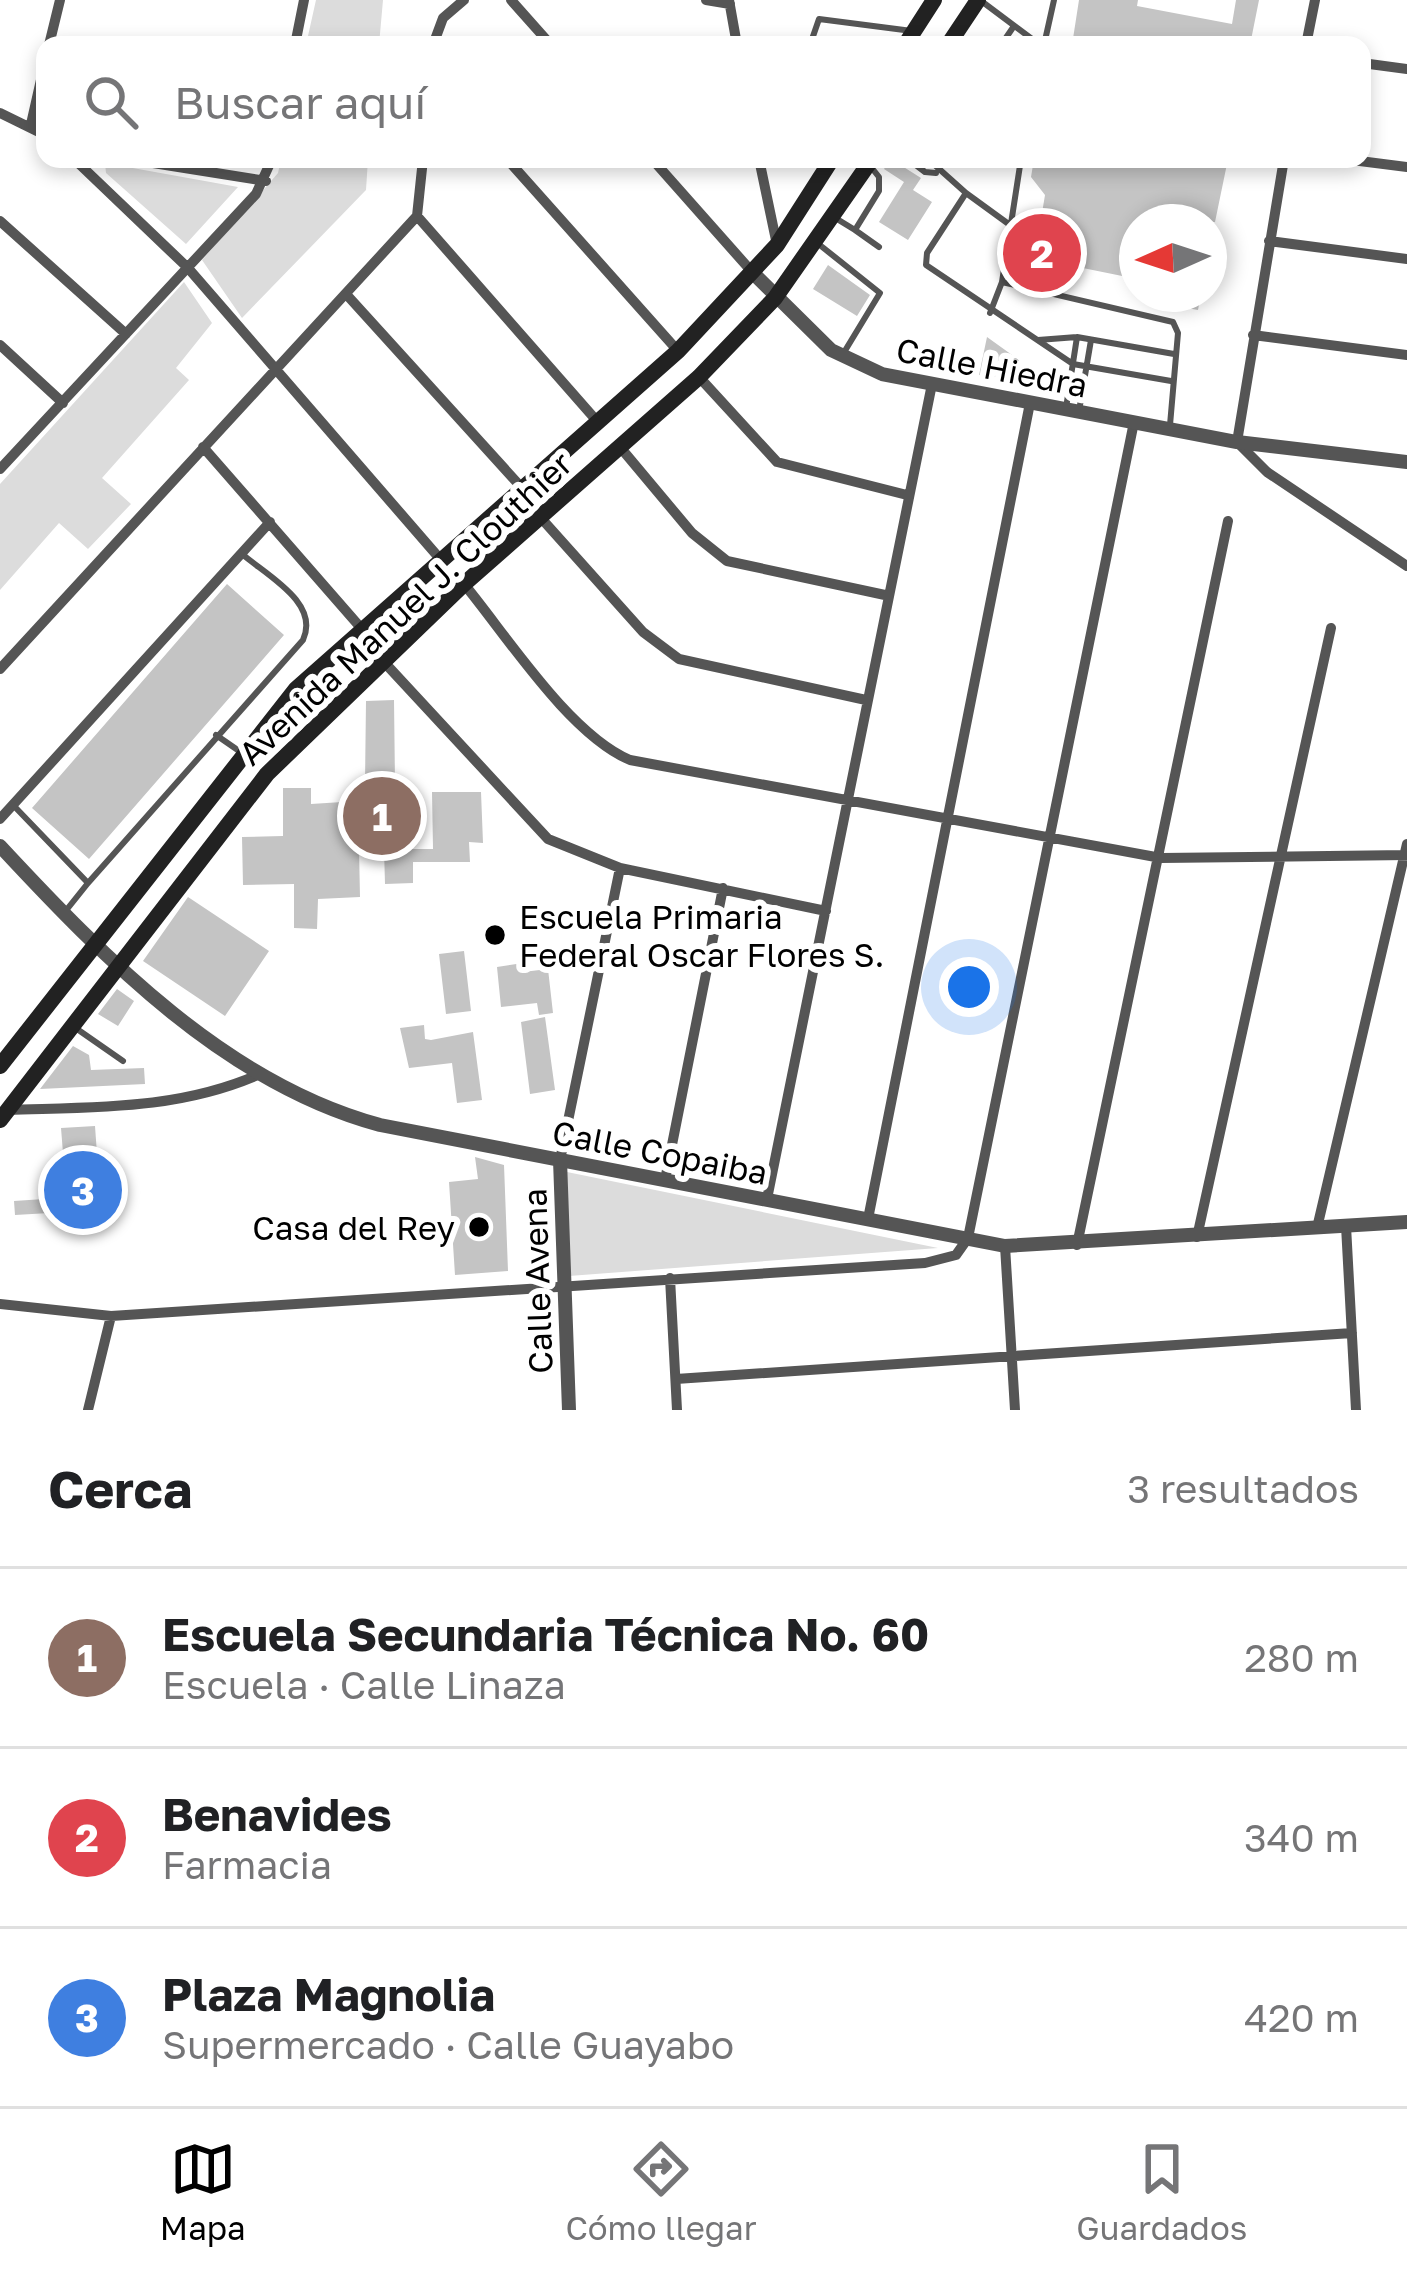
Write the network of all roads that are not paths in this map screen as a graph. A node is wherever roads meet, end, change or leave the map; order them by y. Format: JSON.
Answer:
{"nodes":[{"id":1,"x":60,"y":0,"type":"edge"},
{"id":2,"x":304,"y":0,"type":"edge"},
{"id":3,"x":464,"y":0,"type":"edge"},
{"id":4,"x":511,"y":0,"type":"edge"},
{"id":5,"x":706,"y":0,"type":"edge"},
{"id":6,"x":934,"y":0,"type":"edge"},
{"id":7,"x":979,"y":0,"type":"edge"},
{"id":8,"x":1054,"y":0,"type":"edge"},
{"id":9,"x":1315,"y":0,"type":"edge"},
{"id":10,"x":730,"y":2,"type":"edge"},
{"id":11,"x":1014,"y":26,"type":"junction"},
{"id":12,"x":51,"y":36,"type":"edge"},
{"id":13,"x":297,"y":36,"type":"edge"},
{"id":14,"x":436,"y":36,"type":"edge"},
{"id":15,"x":542,"y":36,"type":"edge"},
{"id":16,"x":736,"y":36,"type":"edge"},
{"id":17,"x":813,"y":36,"type":"edge"},
{"id":18,"x":900,"y":36,"type":"edge"},
{"id":19,"x":911,"y":36,"type":"edge"},
{"id":20,"x":954,"y":36,"type":"edge"},
{"id":21,"x":1007,"y":36,"type":"edge"},
{"id":22,"x":1029,"y":36,"type":"edge"},
{"id":23,"x":1044,"y":36,"type":"edge"},
{"id":24,"x":1308,"y":36,"type":"edge"},
{"id":25,"x":1371,"y":64,"type":"edge"},
{"id":26,"x":1407,"y":69,"type":"edge"},
{"id":27,"x":36,"y":102,"type":"edge"},
{"id":28,"x":0,"y":113,"type":"edge"},
{"id":29,"x":31,"y":124,"type":"junction"},
{"id":30,"x":36,"y":128,"type":"edge"},
{"id":31,"x":1371,"y":162,"type":"edge"},
{"id":32,"x":1407,"y":167,"type":"edge"},
{"id":33,"x":83,"y":168,"type":"edge"},
{"id":34,"x":184,"y":168,"type":"edge"},
{"id":35,"x":270,"y":168,"type":"edge"},
{"id":36,"x":421,"y":168,"type":"edge"},
{"id":37,"x":515,"y":168,"type":"edge"},
{"id":38,"x":660,"y":168,"type":"edge"},
{"id":39,"x":761,"y":168,"type":"edge"},
{"id":40,"x":826,"y":168,"type":"edge"},
{"id":41,"x":865,"y":168,"type":"edge"},
{"id":42,"x":873,"y":168,"type":"edge"},
{"id":43,"x":920,"y":168,"type":"edge"},
{"id":44,"x":927,"y":168,"type":"edge"},
{"id":45,"x":935,"y":168,"type":"edge"},
{"id":46,"x":1020,"y":168,"type":"edge"},
{"id":47,"x":1282,"y":168,"type":"edge"},
{"id":48,"x":925,"y":172,"type":"junction"},
{"id":49,"x":938,"y":173,"type":"junction"},
{"id":50,"x":266,"y":181,"type":"junction"},
{"id":51,"x":966,"y":193,"type":"junction"},
{"id":52,"x":417,"y":216,"type":"junction"},
{"id":53,"x":832,"y":217,"type":"junction"},
{"id":54,"x":0,"y":221,"type":"edge"},
{"id":55,"x":1010,"y":225,"type":"junction"},
{"id":56,"x":855,"y":230,"type":"junction"},
{"id":57,"x":1269,"y":241,"type":"junction"},
{"id":58,"x":815,"y":242,"type":"junction"},
{"id":59,"x":777,"y":245,"type":"junction"},
{"id":60,"x":879,"y":248,"type":"dead end"},
{"id":61,"x":1407,"y":259,"type":"edge"},
{"id":62,"x":188,"y":268,"type":"junction"},
{"id":63,"x":753,"y":274,"type":"junction"},
{"id":64,"x":1002,"y":282,"type":"junction"},
{"id":65,"x":346,"y":294,"type":"junction"},
{"id":66,"x":776,"y":298,"type":"junction"},
{"id":67,"x":990,"y":313,"type":"junction"},
{"id":68,"x":126,"y":334,"type":"junction"},
{"id":69,"x":1253,"y":335,"type":"junction"},
{"id":70,"x":1077,"y":337,"type":"junction"},
{"id":71,"x":1038,"y":340,"type":"junction"},
{"id":72,"x":1091,"y":340,"type":"junction"},
{"id":73,"x":0,"y":345,"type":"edge"},
{"id":74,"x":678,"y":351,"type":"junction"},
{"id":75,"x":1174,"y":354,"type":"junction"},
{"id":76,"x":1407,"y":356,"type":"edge"},
{"id":77,"x":841,"y":357,"type":"junction"},
{"id":78,"x":1073,"y":364,"type":"junction"},
{"id":79,"x":1086,"y":366,"type":"junction"},
{"id":80,"x":276,"y":371,"type":"junction"},
{"id":81,"x":699,"y":377,"type":"junction"},
{"id":82,"x":1171,"y":381,"type":"junction"},
{"id":83,"x":932,"y":384,"type":"junction"},
{"id":84,"x":63,"y":403,"type":"junction"},
{"id":85,"x":1030,"y":403,"type":"junction"},
{"id":86,"x":1072,"y":410,"type":"junction"},
{"id":87,"x":596,"y":420,"type":"junction"},
{"id":88,"x":1134,"y":422,"type":"junction"},
{"id":89,"x":1170,"y":429,"type":"junction"},
{"id":90,"x":1237,"y":442,"type":"junction"},
{"id":91,"x":203,"y":447,"type":"junction"},
{"id":92,"x":620,"y":447,"type":"junction"},
{"id":93,"x":1407,"y":462,"type":"edge"},
{"id":94,"x":0,"y":469,"type":"edge"},
{"id":95,"x":522,"y":488,"type":"junction"},
{"id":96,"x":907,"y":495,"type":"junction"},
{"id":97,"x":541,"y":518,"type":"junction"},
{"id":98,"x":1228,"y":521,"type":"dead end"},
{"id":99,"x":270,"y":522,"type":"junction"},
{"id":100,"x":242,"y":554,"type":"junction"},
{"id":101,"x":442,"y":560,"type":"junction"},
{"id":102,"x":1407,"y":566,"type":"edge"},
{"id":103,"x":464,"y":584,"type":"junction"},
{"id":104,"x":885,"y":595,"type":"junction"},
{"id":105,"x":362,"y":628,"type":"junction"},
{"id":106,"x":1331,"y":628,"type":"dead end"},
{"id":107,"x":384,"y":662,"type":"junction"},
{"id":108,"x":0,"y":668,"type":"edge"},
{"id":109,"x":866,"y":700,"type":"junction"},
{"id":110,"x":216,"y":735,"type":"junction"},
{"id":111,"x":242,"y":753,"type":"junction"},
{"id":112,"x":267,"y":774,"type":"junction"},
{"id":113,"x":846,"y":801,"type":"junction"},
{"id":114,"x":13,"y":805,"type":"junction"},
{"id":115,"x":0,"y":818,"type":"edge"},
{"id":116,"x":946,"y":821,"type":"junction"},
{"id":117,"x":1050,"y":841,"type":"junction"},
{"id":118,"x":0,"y":846,"type":"edge"},
{"id":119,"x":1406,"y":851,"type":"edge"},
{"id":120,"x":1161,"y":858,"type":"junction"},
{"id":121,"x":1281,"y":860,"type":"junction"},
{"id":122,"x":620,"y":868,"type":"junction"},
{"id":123,"x":88,"y":884,"type":"junction"},
{"id":124,"x":723,"y":888,"type":"junction"},
{"id":125,"x":826,"y":911,"type":"junction"},
{"id":126,"x":63,"y":914,"type":"junction"},
{"id":127,"x":96,"y":949,"type":"junction"},
{"id":128,"x":118,"y":966,"type":"junction"},
{"id":129,"x":73,"y":1026,"type":"junction"},
{"id":130,"x":123,"y":1061,"type":"dead end"},
{"id":131,"x":0,"y":1066,"type":"edge"},
{"id":132,"x":260,"y":1074,"type":"junction"},
{"id":133,"x":4,"y":1115,"type":"edge"},
{"id":134,"x":560,"y":1160,"type":"junction"},
{"id":135,"x":665,"y":1180,"type":"junction"},
{"id":136,"x":766,"y":1199,"type":"junction"},
{"id":137,"x":868,"y":1219,"type":"junction"},
{"id":138,"x":1407,"y":1222,"type":"edge"},
{"id":139,"x":1346,"y":1226,"type":"junction"},
{"id":140,"x":1317,"y":1228,"type":"junction"},
{"id":141,"x":1197,"y":1237,"type":"junction"},
{"id":142,"x":968,"y":1238,"type":"junction"},
{"id":143,"x":1077,"y":1245,"type":"junction"},
{"id":144,"x":1005,"y":1246,"type":"junction"},
{"id":145,"x":670,"y":1278,"type":"junction"},
{"id":146,"x":561,"y":1285,"type":"junction"},
{"id":147,"x":0,"y":1304,"type":"edge"},
{"id":148,"x":111,"y":1316,"type":"junction"},
{"id":149,"x":1352,"y":1333,"type":"junction"},
{"id":150,"x":1012,"y":1356,"type":"junction"},
{"id":151,"x":676,"y":1379,"type":"junction"},
{"id":152,"x":88,"y":1410,"type":"edge"},
{"id":153,"x":569,"y":1410,"type":"edge"},
{"id":154,"x":677,"y":1410,"type":"edge"},
{"id":155,"x":1015,"y":1410,"type":"edge"},
{"id":156,"x":1356,"y":1410,"type":"edge"}],
"edges":[{"from":1,"to":12,"type":"street"},
{"from":2,"to":13,"type":"street"},
{"from":3,"to":14,"type":"street"},
{"from":4,"to":15,"type":"street"},
{"from":5,"to":10,"type":"street"},
{"from":6,"to":19,"type":"main road"},
{"from":7,"to":11,"type":"lane"},
{"from":7,"to":20,"type":"main road"},
{"from":8,"to":23,"type":"lane"},
{"from":9,"to":24,"type":"street"},
{"from":10,"to":16,"type":"street"},
{"from":11,"to":21,"type":"lane"},
{"from":11,"to":22,"type":"lane"},
{"from":17,"to":18,"type":"lane"},
{"from":25,"to":26,"type":"street"},
{"from":27,"to":29,"type":"street"},
{"from":28,"to":29,"type":"street"},
{"from":29,"to":30,"type":"street"},
{"from":31,"to":32,"type":"street"},
{"from":33,"to":62,"type":"street"},
{"from":34,"to":50,"type":"street"},
{"from":35,"to":50,"type":"street"},
{"from":36,"to":52,"type":"street"},
{"from":37,"to":74,"type":"street"},
{"from":38,"to":63,"type":"street","name":"Calle Hiedra"},
{"from":39,"to":59,"type":"street"},
{"from":40,"to":59,"type":"main road","name":"Avenida Manuel J. Clouthier"},
{"from":41,"to":53,"type":"main road","name":"Avenida Manuel J. Clouthier"},
{"from":42,"to":56,"type":"lane"},
{"from":43,"to":48,"type":"lane"},
{"from":44,"to":48,"type":"lane"},
{"from":45,"to":49,"type":"lane"},
{"from":46,"to":55,"type":"lane"},
{"from":47,"to":57,"type":"street"},
{"from":48,"to":49,"type":"lane"},
{"from":49,"to":51,"type":"lane"},
{"from":50,"to":62,"type":"street"},
{"from":51,"to":55,"type":"lane"},
{"from":51,"to":67,"type":"lane"},
{"from":52,"to":65,"type":"street"},
{"from":52,"to":87,"type":"street"},
{"from":53,"to":56,"type":"lane"},
{"from":53,"to":58,"type":"main road","name":"Avenida Manuel J. Clouthier"},
{"from":54,"to":68,"type":"street"},
{"from":55,"to":64,"type":"lane"},
{"from":56,"to":60,"type":"lane"},
{"from":57,"to":61,"type":"street"},
{"from":57,"to":69,"type":"street"},
{"from":58,"to":66,"type":"main road","name":"Avenida Manuel J. Clouthier"},
{"from":58,"to":77,"type":"lane"},
{"from":59,"to":63,"type":"main road","name":"Avenida Manuel J. Clouthier"},
{"from":62,"to":68,"type":"street"},
{"from":62,"to":80,"type":"street"},
{"from":63,"to":66,"type":"street","name":"Calle Hiedra"},
{"from":63,"to":74,"type":"main road","name":"Avenida Manuel J. Clouthier"},
{"from":64,"to":67,"type":"lane"},
{"from":64,"to":75,"type":"lane"},
{"from":65,"to":80,"type":"street"},
{"from":65,"to":95,"type":"street"},
{"from":66,"to":77,"type":"street","name":"Calle Hiedra"},
{"from":66,"to":81,"type":"main road","name":"Avenida Manuel J. Clouthier"},
{"from":67,"to":71,"type":"lane"},
{"from":68,"to":84,"type":"street"},
{"from":69,"to":76,"type":"street"},
{"from":69,"to":90,"type":"street"},
{"from":70,"to":71,"type":"lane"},
{"from":70,"to":72,"type":"lane"},
{"from":70,"to":78,"type":"lane"},
{"from":71,"to":78,"type":"lane"},
{"from":72,"to":75,"type":"lane"},
{"from":72,"to":79,"type":"lane"},
{"from":73,"to":84,"type":"street"},
{"from":74,"to":87,"type":"main road","name":"Avenida Manuel J. Clouthier"},
{"from":75,"to":82,"type":"lane"},
{"from":77,"to":83,"type":"street","name":"Calle Hiedra"},
{"from":78,"to":79,"type":"lane"},
{"from":78,"to":86,"type":"lane"},
{"from":79,"to":82,"type":"lane"},
{"from":79,"to":86,"type":"lane"},
{"from":80,"to":91,"type":"street"},
{"from":80,"to":101,"type":"street"},
{"from":81,"to":92,"type":"main road","name":"Avenida Manuel J. Clouthier"},
{"from":81,"to":96,"type":"street"},
{"from":82,"to":89,"type":"lane"},
{"from":83,"to":85,"type":"street","name":"Calle Hiedra"},
{"from":83,"to":96,"type":"street"},
{"from":84,"to":94,"type":"street"},
{"from":85,"to":86,"type":"street","name":"Calle Hiedra"},
{"from":85,"to":116,"type":"street"},
{"from":86,"to":88,"type":"street","name":"Calle Hiedra"},
{"from":87,"to":95,"type":"main road","name":"Avenida Manuel J. Clouthier"},
{"from":88,"to":89,"type":"street","name":"Calle Hiedra"},
{"from":88,"to":117,"type":"street"},
{"from":89,"to":90,"type":"street","name":"Calle Hiedra"},
{"from":90,"to":93,"type":"street","name":"Calle Hiedra"},
{"from":90,"to":102,"type":"street"},
{"from":91,"to":99,"type":"street"},
{"from":91,"to":108,"type":"street"},
{"from":92,"to":97,"type":"main road","name":"Avenida Manuel J. Clouthier"},
{"from":92,"to":104,"type":"street"},
{"from":95,"to":101,"type":"main road","name":"Avenida Manuel J. Clouthier"},
{"from":96,"to":104,"type":"street"},
{"from":97,"to":103,"type":"main road","name":"Avenida Manuel J. Clouthier"},
{"from":97,"to":109,"type":"street"},
{"from":98,"to":120,"type":"street"},
{"from":99,"to":100,"type":"street"},
{"from":99,"to":105,"type":"street"},
{"from":100,"to":110,"type":"lane"},
{"from":100,"to":114,"type":"street"},
{"from":101,"to":105,"type":"main road","name":"Avenida Manuel J. Clouthier"},
{"from":103,"to":107,"type":"main road","name":"Avenida Manuel J. Clouthier"},
{"from":103,"to":113,"type":"street"},
{"from":104,"to":109,"type":"street"},
{"from":105,"to":111,"type":"main road","name":"Avenida Manuel J. Clouthier"},
{"from":106,"to":121,"type":"street"},
{"from":107,"to":112,"type":"main road","name":"Avenida Manuel J. Clouthier"},
{"from":107,"to":122,"type":"street"},
{"from":109,"to":113,"type":"street"},
{"from":110,"to":111,"type":"lane"},
{"from":110,"to":123,"type":"lane"},
{"from":111,"to":112,"type":"main road"},
{"from":111,"to":127,"type":"main road","name":"Avenida Manuel J. Clouthier"},
{"from":112,"to":128,"type":"main road","name":"Avenida Manuel J. Clouthier"},
{"from":113,"to":116,"type":"street"},
{"from":113,"to":125,"type":"street"},
{"from":114,"to":115,"type":"street"},
{"from":114,"to":123,"type":"lane"},
{"from":116,"to":117,"type":"street"},
{"from":116,"to":137,"type":"street"},
{"from":117,"to":120,"type":"street"},
{"from":117,"to":142,"type":"street"},
{"from":118,"to":126,"type":"street","name":"Calle Copaiba"},
{"from":119,"to":121,"type":"street"},
{"from":119,"to":140,"type":"street"},
{"from":120,"to":121,"type":"street"},
{"from":120,"to":143,"type":"street"},
{"from":121,"to":141,"type":"street"},
{"from":122,"to":124,"type":"street"},
{"from":122,"to":134,"type":"street","name":"Calle Avena"},
{"from":123,"to":126,"type":"lane"},
{"from":124,"to":125,"type":"street"},
{"from":124,"to":135,"type":"street"},
{"from":125,"to":136,"type":"street"},
{"from":126,"to":127,"type":"street","name":"Calle Copaiba"},
{"from":127,"to":128,"type":"street","name":"Calle Copaiba"},
{"from":127,"to":131,"type":"main road","name":"Avenida Manuel J. Clouthier"},
{"from":128,"to":129,"type":"main road","name":"Avenida Manuel J. Clouthier"},
{"from":128,"to":132,"type":"street","name":"Calle Copaiba"},
{"from":129,"to":130,"type":"lane"},
{"from":129,"to":133,"type":"main road","name":"Avenida Manuel J. Clouthier"},
{"from":132,"to":133,"type":"street"},
{"from":132,"to":134,"type":"street","name":"Calle Copaiba"},
{"from":134,"to":135,"type":"street","name":"Calle Copaiba"},
{"from":134,"to":146,"type":"street","name":"Calle Avena"},
{"from":135,"to":136,"type":"street","name":"Calle Copaiba"},
{"from":136,"to":137,"type":"street","name":"Calle Copaiba"},
{"from":137,"to":142,"type":"street","name":"Calle Copaiba"},
{"from":138,"to":139,"type":"street","name":"Calle Copaiba"},
{"from":139,"to":140,"type":"street","name":"Calle Copaiba"},
{"from":139,"to":149,"type":"street"},
{"from":140,"to":141,"type":"street","name":"Calle Copaiba"},
{"from":141,"to":143,"type":"street","name":"Calle Copaiba"},
{"from":142,"to":144,"type":"street","name":"Calle Copaiba"},
{"from":142,"to":145,"type":"street"},
{"from":143,"to":144,"type":"street","name":"Calle Copaiba"},
{"from":144,"to":150,"type":"street"},
{"from":145,"to":146,"type":"street"},
{"from":145,"to":151,"type":"street"},
{"from":146,"to":148,"type":"street"},
{"from":146,"to":153,"type":"street","name":"Calle Avena"},
{"from":147,"to":148,"type":"street"},
{"from":148,"to":152,"type":"street"},
{"from":149,"to":150,"type":"street"},
{"from":149,"to":156,"type":"street"},
{"from":150,"to":151,"type":"street"},
{"from":150,"to":155,"type":"street"},
{"from":151,"to":154,"type":"street"}]}
